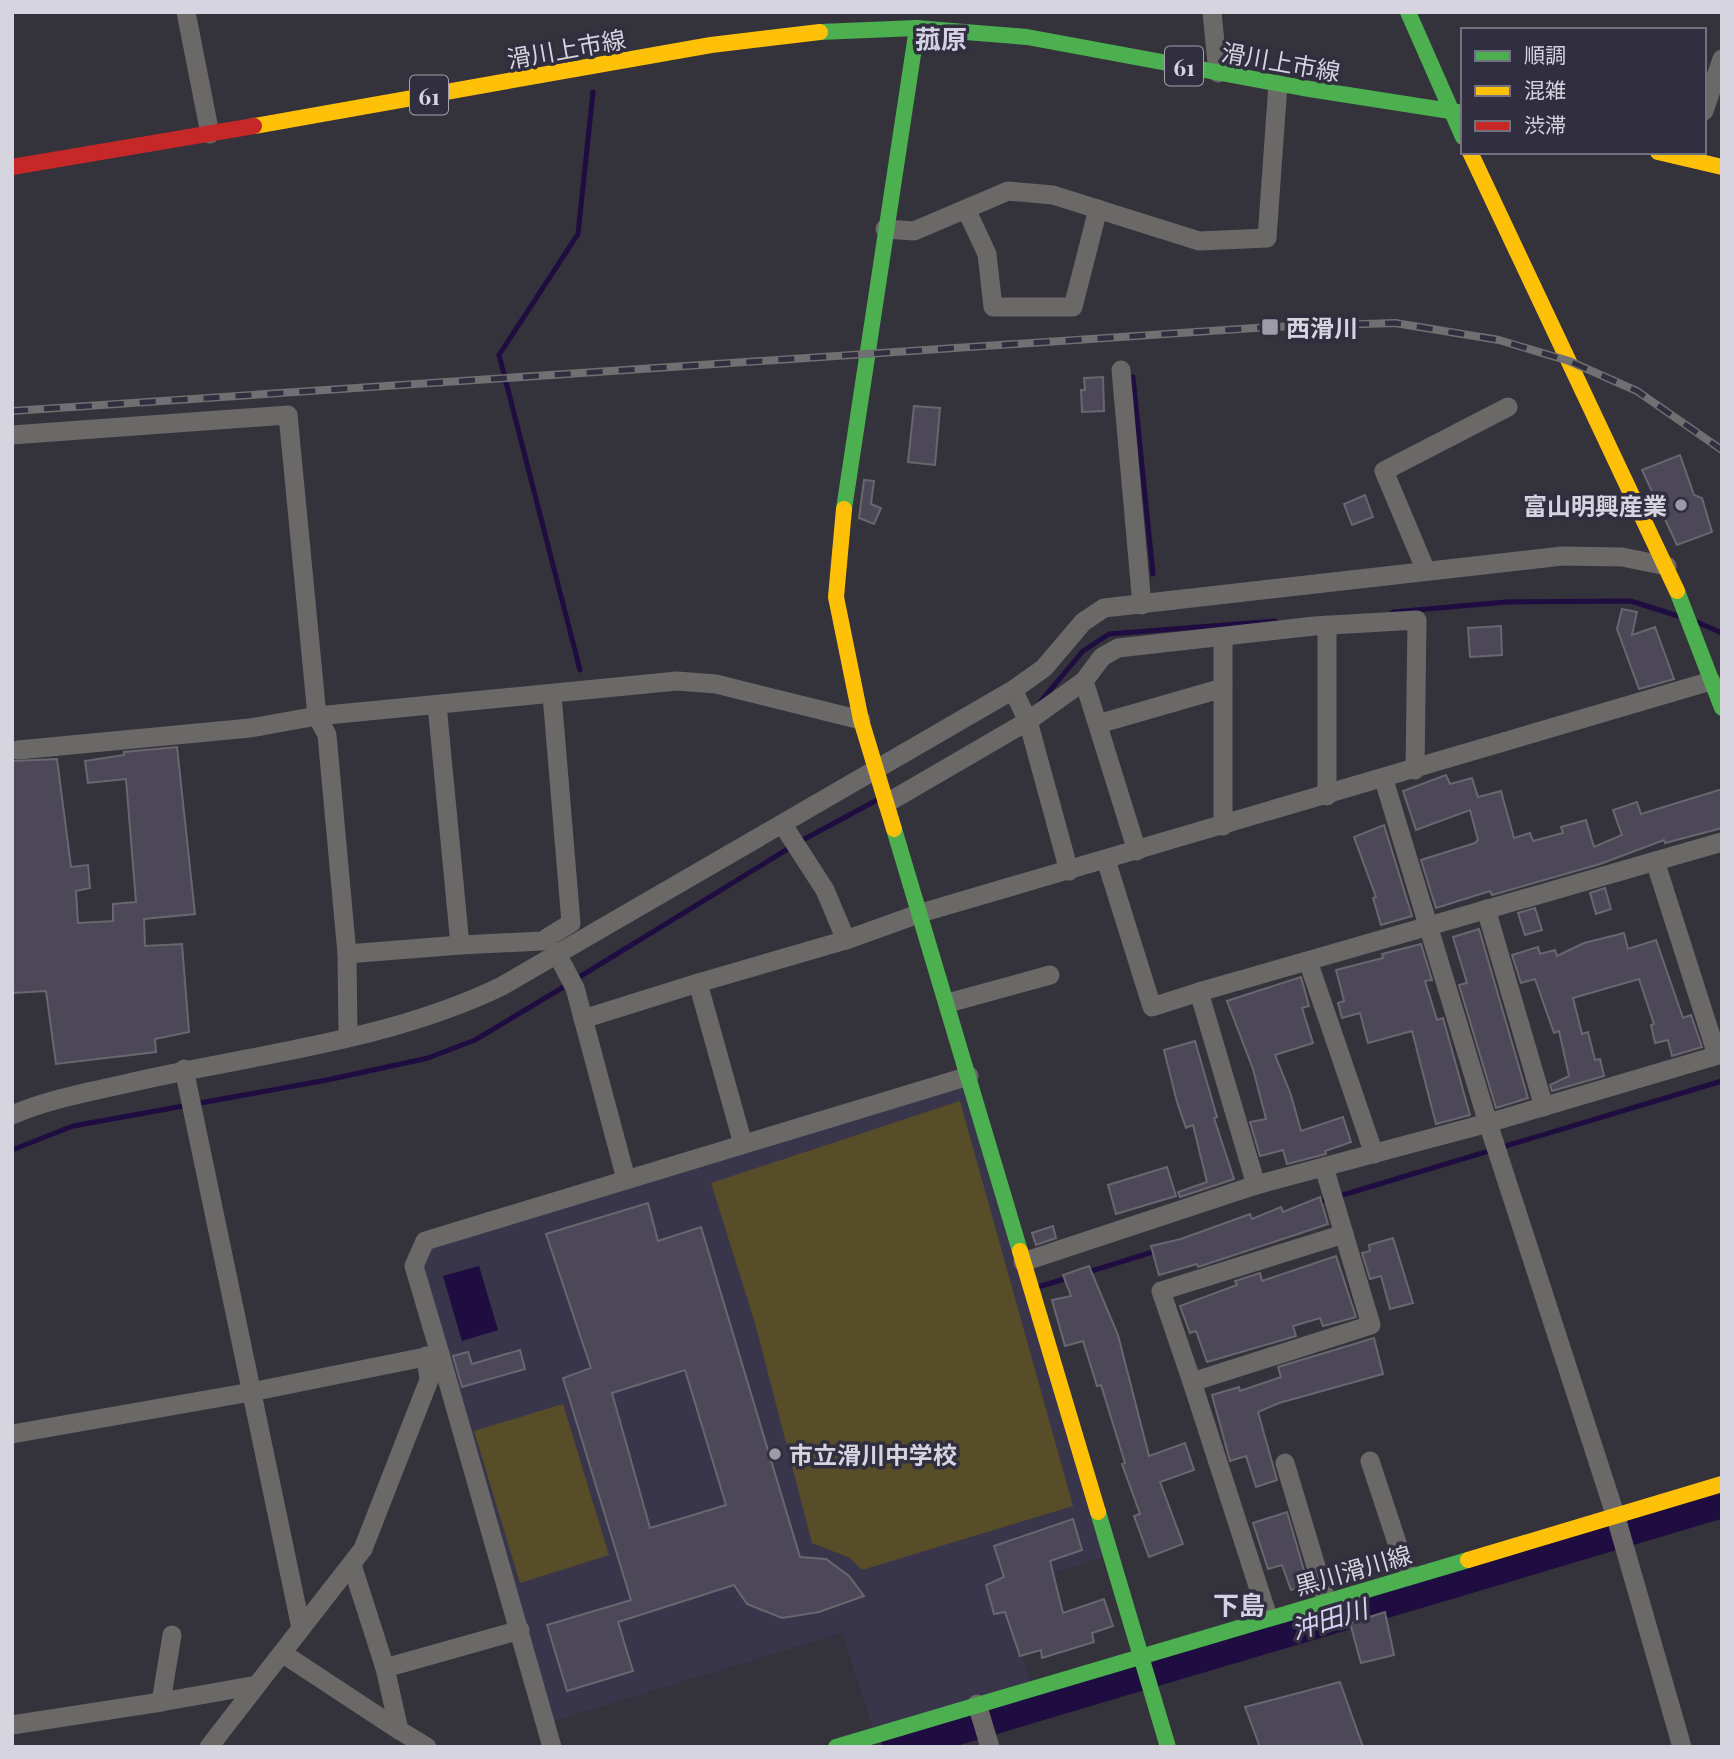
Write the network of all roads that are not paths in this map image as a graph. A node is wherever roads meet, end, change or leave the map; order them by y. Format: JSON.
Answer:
{"nodes":[{"id":1,"x":186,"y":12,"type":"edge"},
{"id":2,"x":1212,"y":12,"type":"edge"},
{"id":3,"x":1408,"y":12,"type":"edge"},
{"id":4,"x":844,"y":21,"type":"edge"},
{"id":5,"x":955,"y":21,"type":"edge"},
{"id":6,"x":917,"y":28,"type":"junction"},
{"id":7,"x":1722,"y":59,"type":"edge"},
{"id":8,"x":1218,"y":73,"type":"junction"},
{"id":9,"x":1278,"y":84,"type":"junction"},
{"id":10,"x":1706,"y":105,"type":"edge"},
{"id":11,"x":1457,"y":113,"type":"edge"},
{"id":12,"x":210,"y":134,"type":"junction"},
{"id":13,"x":1471,"y":154,"type":"edge"},
{"id":14,"x":1689,"y":156,"type":"edge"},
{"id":15,"x":12,"y":167,"type":"edge"},
{"id":16,"x":1722,"y":167,"type":"edge"},
{"id":17,"x":966,"y":209,"type":"junction"},
{"id":18,"x":1098,"y":209,"type":"junction"},
{"id":19,"x":885,"y":229,"type":"junction"},
{"id":20,"x":1121,"y":370,"type":"dead end"},
{"id":21,"x":1508,"y":407,"type":"dead end"},
{"id":22,"x":12,"y":435,"type":"edge"},
{"id":23,"x":1426,"y":571,"type":"junction"},
{"id":24,"x":1669,"y":571,"type":"junction"},
{"id":25,"x":1142,"y":605,"type":"junction"},
{"id":26,"x":1327,"y":625,"type":"junction"},
{"id":27,"x":1223,"y":637,"type":"junction"},
{"id":28,"x":1084,"y":681,"type":"junction"},
{"id":29,"x":1711,"y":681,"type":"junction"},
{"id":30,"x":1223,"y":688,"type":"junction"},
{"id":31,"x":1013,"y":690,"type":"junction"},
{"id":32,"x":552,"y":695,"type":"junction"},
{"id":33,"x":438,"y":705,"type":"junction"},
{"id":34,"x":1722,"y":708,"type":"edge"},
{"id":35,"x":317,"y":716,"type":"junction"},
{"id":36,"x":861,"y":720,"type":"junction"},
{"id":37,"x":1028,"y":721,"type":"junction"},
{"id":38,"x":1098,"y":724,"type":"junction"},
{"id":39,"x":18,"y":750,"type":"dead end"},
{"id":40,"x":1415,"y":770,"type":"junction"},
{"id":41,"x":877,"y":771,"type":"junction"},
{"id":42,"x":1384,"y":780,"type":"junction"},
{"id":43,"x":1327,"y":796,"type":"junction"},
{"id":44,"x":887,"y":803,"type":"junction"},
{"id":45,"x":783,"y":825,"type":"junction"},
{"id":46,"x":1223,"y":826,"type":"junction"},
{"id":47,"x":1722,"y":842,"type":"edge"},
{"id":48,"x":1137,"y":851,"type":"junction"},
{"id":49,"x":1106,"y":860,"type":"junction"},
{"id":50,"x":1655,"y":861,"type":"junction"},
{"id":51,"x":1069,"y":871,"type":"junction"},
{"id":52,"x":1486,"y":909,"type":"junction"},
{"id":53,"x":921,"y":914,"type":"junction"},
{"id":54,"x":1430,"y":925,"type":"junction"},
{"id":55,"x":846,"y":940,"type":"junction"},
{"id":56,"x":460,"y":945,"type":"junction"},
{"id":57,"x":556,"y":952,"type":"junction"},
{"id":58,"x":348,"y":954,"type":"junction"},
{"id":59,"x":1308,"y":961,"type":"junction"},
{"id":60,"x":1050,"y":975,"type":"dead end"},
{"id":61,"x":698,"y":983,"type":"junction"},
{"id":62,"x":1199,"y":992,"type":"junction"},
{"id":63,"x":948,"y":1003,"type":"junction"},
{"id":64,"x":583,"y":1019,"type":"junction"},
{"id":65,"x":348,"y":1036,"type":"junction"},
{"id":66,"x":1719,"y":1055,"type":"edge"},
{"id":67,"x":184,"y":1069,"type":"junction"},
{"id":68,"x":970,"y":1076,"type":"junction"},
{"id":69,"x":1544,"y":1107,"type":"junction"},
{"id":70,"x":12,"y":1115,"type":"edge"},
{"id":71,"x":1488,"y":1123,"type":"junction"},
{"id":72,"x":743,"y":1144,"type":"junction"},
{"id":73,"x":1374,"y":1154,"type":"junction"},
{"id":74,"x":1324,"y":1167,"type":"junction"},
{"id":75,"x":626,"y":1179,"type":"junction"},
{"id":76,"x":1256,"y":1185,"type":"junction"},
{"id":77,"x":1344,"y":1234,"type":"junction"},
{"id":78,"x":1023,"y":1262,"type":"junction"},
{"id":79,"x":433,"y":1355,"type":"junction"},
{"id":80,"x":1192,"y":1381,"type":"junction"},
{"id":81,"x":251,"y":1392,"type":"junction"},
{"id":82,"x":12,"y":1434,"type":"edge"},
{"id":83,"x":1370,"y":1461,"type":"dead end"},
{"id":84,"x":1285,"y":1463,"type":"dead end"},
{"id":85,"x":1722,"y":1484,"type":"edge"},
{"id":86,"x":1615,"y":1514,"type":"junction"},
{"id":87,"x":352,"y":1565,"type":"junction"},
{"id":88,"x":1408,"y":1576,"type":"junction"},
{"id":89,"x":1326,"y":1600,"type":"junction"},
{"id":90,"x":1268,"y":1617,"type":"junction"},
{"id":91,"x":301,"y":1628,"type":"junction"},
{"id":92,"x":520,"y":1630,"type":"junction"},
{"id":93,"x":172,"y":1635,"type":"dead end"},
{"id":94,"x":282,"y":1653,"type":"junction"},
{"id":95,"x":1141,"y":1655,"type":"junction"},
{"id":96,"x":385,"y":1668,"type":"junction"},
{"id":97,"x":257,"y":1685,"type":"junction"},
{"id":98,"x":161,"y":1702,"type":"junction"},
{"id":99,"x":977,"y":1704,"type":"junction"},
{"id":100,"x":12,"y":1725,"type":"edge"},
{"id":101,"x":399,"y":1730,"type":"junction"},
{"id":102,"x":209,"y":1747,"type":"edge"},
{"id":103,"x":427,"y":1747,"type":"edge"},
{"id":104,"x":552,"y":1747,"type":"edge"},
{"id":105,"x":836,"y":1747,"type":"edge"},
{"id":106,"x":990,"y":1747,"type":"edge"},
{"id":107,"x":1168,"y":1747,"type":"edge"},
{"id":108,"x":1682,"y":1747,"type":"edge"}],
"edges":[{"from":1,"to":12,"type":"street"},
{"from":2,"to":8,"type":"street"},
{"from":3,"to":11,"type":"street"},
{"from":4,"to":6,"type":"street","name":"滑川上市線","number":"61"},
{"from":4,"to":12,"type":"street","name":"滑川上市線","number":"61"},
{"from":5,"to":6,"type":"street","name":"滑川上市線","number":"61"},
{"from":5,"to":8,"type":"street","name":"滑川上市線","number":"61"},
{"from":6,"to":19,"type":"street"},
{"from":7,"to":10,"type":"street"},
{"from":8,"to":9,"type":"street","name":"滑川上市線","number":"61"},
{"from":9,"to":11,"type":"street","name":"滑川上市線","number":"61"},
{"from":9,"to":18,"type":"street"},
{"from":12,"to":15,"type":"street","name":"滑川上市線","number":"61"},
{"from":13,"to":24,"type":"street"},
{"from":14,"to":16,"type":"street"},
{"from":17,"to":18,"type":"street"},
{"from":17,"to":18,"type":"street"},
{"from":17,"to":19,"type":"street"},
{"from":19,"to":36,"type":"street"},
{"from":20,"to":25,"type":"street"},
{"from":21,"to":23,"type":"street"},
{"from":22,"to":35,"type":"street"},
{"from":23,"to":24,"type":"street"},
{"from":23,"to":25,"type":"street"},
{"from":24,"to":29,"type":"street"},
{"from":25,"to":31,"type":"street"},
{"from":26,"to":27,"type":"street"},
{"from":26,"to":40,"type":"street"},
{"from":26,"to":43,"type":"street"},
{"from":27,"to":28,"type":"street"},
{"from":27,"to":30,"type":"street"},
{"from":28,"to":37,"type":"street"},
{"from":28,"to":38,"type":"street"},
{"from":29,"to":34,"type":"street"},
{"from":29,"to":40,"type":"street"},
{"from":30,"to":38,"type":"street"},
{"from":30,"to":46,"type":"street"},
{"from":31,"to":37,"type":"street"},
{"from":31,"to":41,"type":"street"},
{"from":32,"to":33,"type":"street"},
{"from":32,"to":36,"type":"street"},
{"from":32,"to":56,"type":"street"},
{"from":33,"to":35,"type":"street"},
{"from":33,"to":56,"type":"street"},
{"from":35,"to":39,"type":"street"},
{"from":35,"to":58,"type":"street"},
{"from":36,"to":41,"type":"street"},
{"from":37,"to":44,"type":"street"},
{"from":37,"to":51,"type":"street"},
{"from":38,"to":48,"type":"street"},
{"from":40,"to":42,"type":"street"},
{"from":41,"to":44,"type":"street"},
{"from":41,"to":45,"type":"street"},
{"from":42,"to":43,"type":"street"},
{"from":42,"to":54,"type":"street"},
{"from":43,"to":46,"type":"street"},
{"from":44,"to":53,"type":"street"},
{"from":45,"to":55,"type":"street"},
{"from":45,"to":57,"type":"street"},
{"from":46,"to":48,"type":"street"},
{"from":47,"to":50,"type":"street"},
{"from":48,"to":49,"type":"street"},
{"from":49,"to":51,"type":"street"},
{"from":49,"to":62,"type":"street"},
{"from":50,"to":52,"type":"street"},
{"from":50,"to":66,"type":"street"},
{"from":51,"to":53,"type":"street"},
{"from":52,"to":54,"type":"street"},
{"from":52,"to":69,"type":"street"},
{"from":53,"to":55,"type":"street"},
{"from":53,"to":63,"type":"street"},
{"from":54,"to":59,"type":"street"},
{"from":54,"to":71,"type":"street"},
{"from":55,"to":61,"type":"street"},
{"from":56,"to":58,"type":"street"},
{"from":57,"to":64,"type":"street"},
{"from":57,"to":65,"type":"street"},
{"from":58,"to":65,"type":"street"},
{"from":59,"to":62,"type":"street"},
{"from":59,"to":73,"type":"street"},
{"from":60,"to":63,"type":"street"},
{"from":61,"to":64,"type":"street"},
{"from":61,"to":72,"type":"street"},
{"from":62,"to":76,"type":"street"},
{"from":63,"to":68,"type":"street"},
{"from":64,"to":75,"type":"street"},
{"from":65,"to":67,"type":"street"},
{"from":66,"to":69,"type":"street"},
{"from":67,"to":70,"type":"street"},
{"from":67,"to":81,"type":"street"},
{"from":68,"to":72,"type":"street"},
{"from":68,"to":78,"type":"street"},
{"from":69,"to":71,"type":"street"},
{"from":71,"to":73,"type":"street"},
{"from":71,"to":86,"type":"street"},
{"from":72,"to":75,"type":"street"},
{"from":73,"to":74,"type":"street"},
{"from":74,"to":76,"type":"street"},
{"from":74,"to":77,"type":"street"},
{"from":75,"to":79,"type":"street"},
{"from":76,"to":78,"type":"street"},
{"from":77,"to":80,"type":"street"},
{"from":77,"to":80,"type":"street"},
{"from":78,"to":95,"type":"street"},
{"from":79,"to":81,"type":"street"},
{"from":79,"to":87,"type":"street"},
{"from":79,"to":92,"type":"street"},
{"from":80,"to":90,"type":"street"},
{"from":81,"to":82,"type":"street"},
{"from":81,"to":91,"type":"street"},
{"from":83,"to":88,"type":"street"},
{"from":84,"to":89,"type":"street"},
{"from":85,"to":86,"type":"street","name":"黒川滑川線"},
{"from":86,"to":88,"type":"street","name":"黒川滑川線"},
{"from":86,"to":108,"type":"street"},
{"from":87,"to":91,"type":"street"},
{"from":87,"to":96,"type":"street"},
{"from":88,"to":89,"type":"street","name":"黒川滑川線"},
{"from":89,"to":90,"type":"street","name":"黒川滑川線"},
{"from":90,"to":95,"type":"street","name":"黒川滑川線"},
{"from":91,"to":94,"type":"street"},
{"from":92,"to":96,"type":"street"},
{"from":92,"to":104,"type":"street"},
{"from":93,"to":98,"type":"street"},
{"from":94,"to":97,"type":"street"},
{"from":94,"to":101,"type":"street"},
{"from":95,"to":99,"type":"street","name":"黒川滑川線"},
{"from":95,"to":107,"type":"street"},
{"from":96,"to":101,"type":"street"},
{"from":97,"to":98,"type":"street"},
{"from":97,"to":102,"type":"street"},
{"from":98,"to":100,"type":"street"},
{"from":99,"to":105,"type":"street","name":"黒川滑川線"},
{"from":99,"to":106,"type":"street"},
{"from":101,"to":103,"type":"street"}]}
